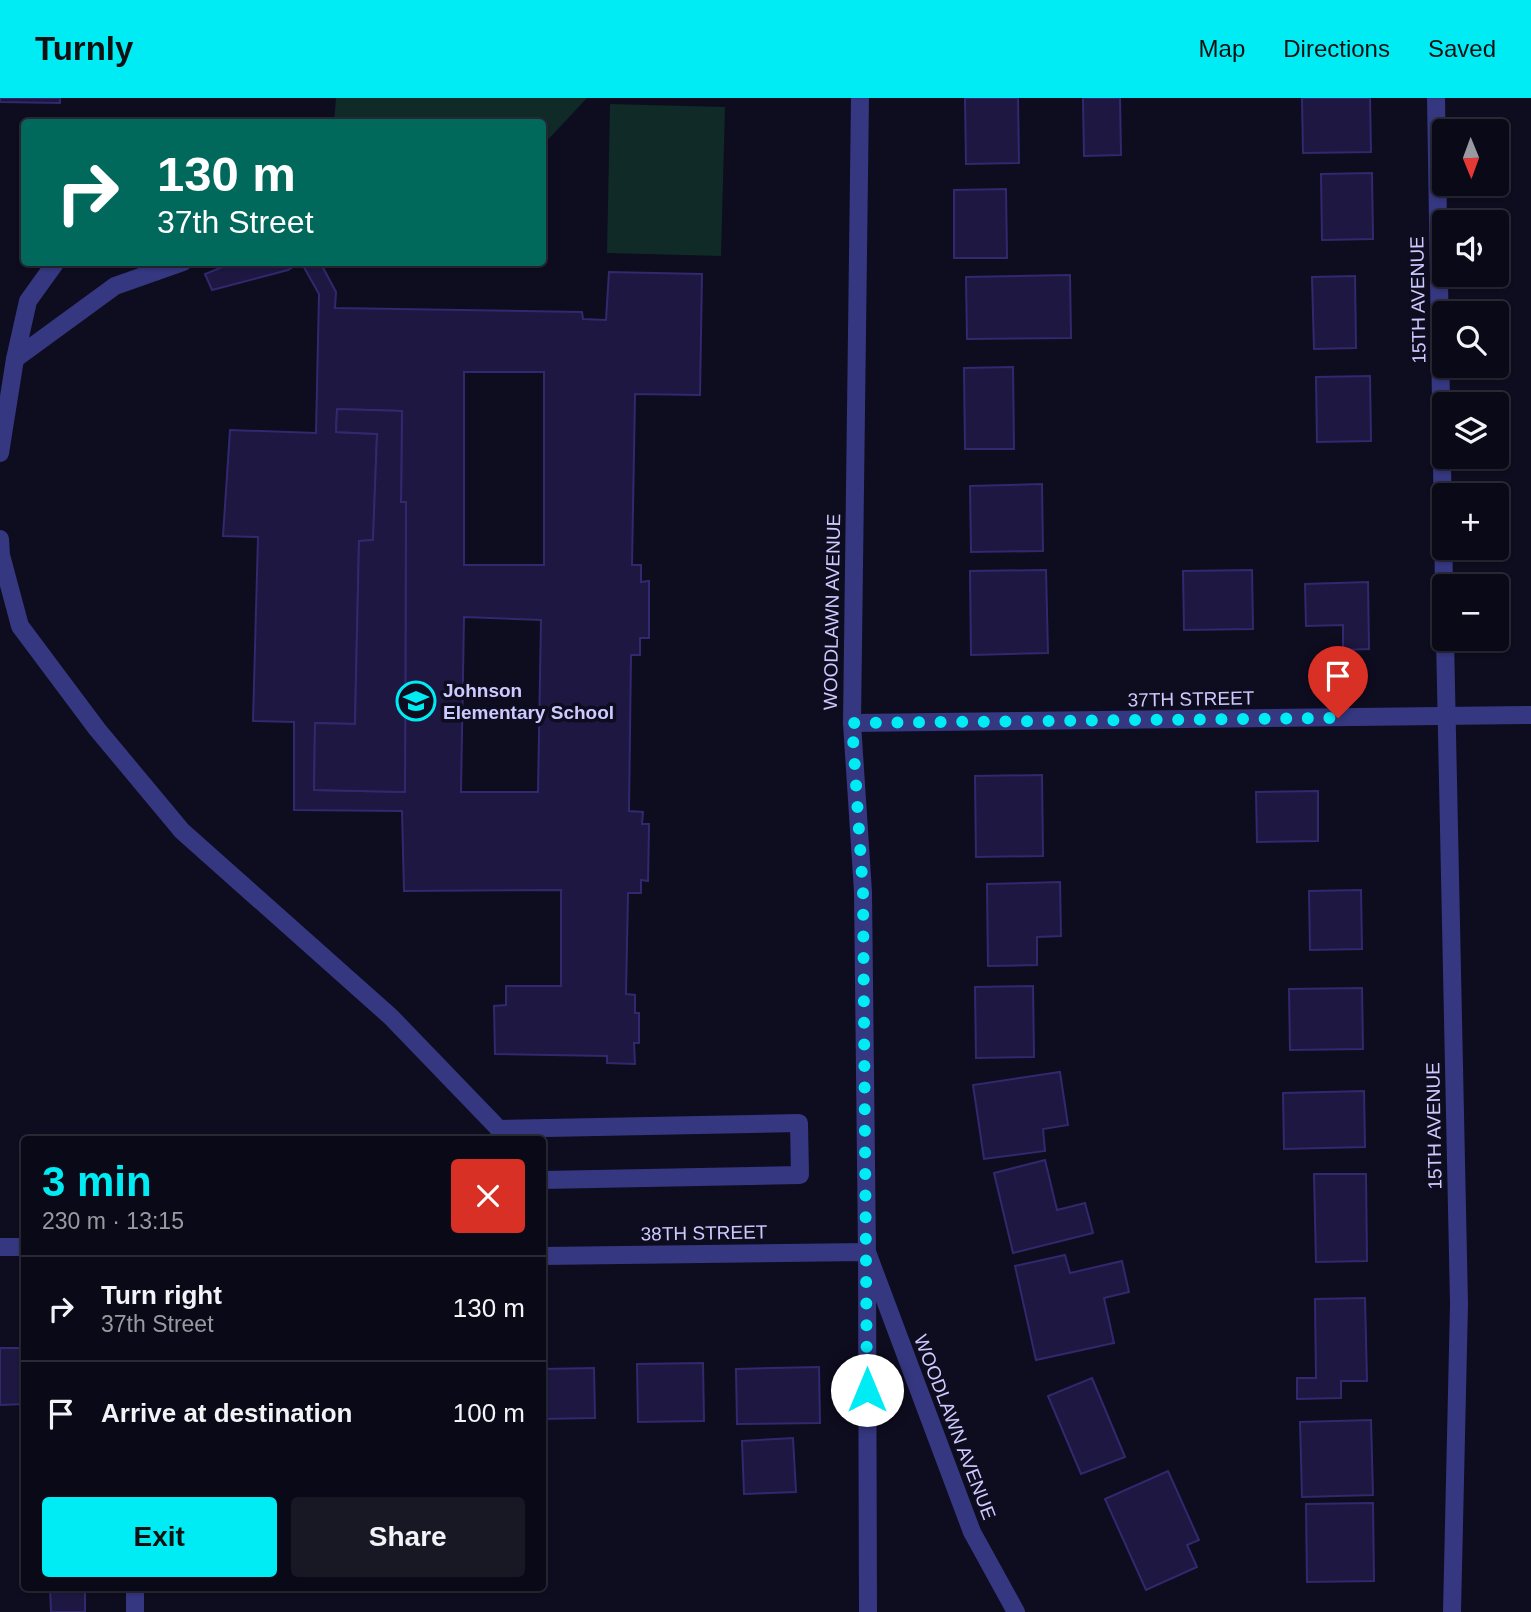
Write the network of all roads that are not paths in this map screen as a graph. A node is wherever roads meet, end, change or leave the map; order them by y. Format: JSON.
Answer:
{"nodes":[{"id":1,"x":860,"y":98,"type":"edge"},
{"id":2,"x":1436,"y":98,"type":"edge"},
{"id":3,"x":53,"y":266,"type":"edge"},
{"id":4,"x":172,"y":266,"type":"edge"},
{"id":5,"x":15,"y":359,"type":"junction"},
{"id":6,"x":0,"y":453,"type":"edge"},
{"id":7,"x":0,"y":539,"type":"edge"},
{"id":8,"x":1444,"y":574,"type":"edge"},
{"id":9,"x":1445,"y":651,"type":"edge"},
{"id":10,"x":1531,"y":715,"type":"edge"},
{"id":11,"x":1446,"y":717,"type":"junction"},
{"id":12,"x":852,"y":723,"type":"junction"},
{"id":13,"x":500,"y":1134,"type":"edge"},
{"id":14,"x":533,"y":1134,"type":"edge"},
{"id":15,"x":546,"y":1180,"type":"edge"},
{"id":16,"x":21,"y":1247,"type":"edge"},
{"id":17,"x":0,"y":1248,"type":"edge"},
{"id":18,"x":867,"y":1252,"type":"junction"},
{"id":19,"x":546,"y":1256,"type":"edge"},
{"id":20,"x":135,"y":1591,"type":"edge"},
{"id":21,"x":135,"y":1612,"type":"edge"},
{"id":22,"x":868,"y":1612,"type":"edge"},
{"id":23,"x":1016,"y":1612,"type":"edge"},
{"id":24,"x":1452,"y":1612,"type":"edge"}],
"edges":[{"from":1,"to":12,"type":"street","name":"WOODLAWN AVENUE"},
{"from":2,"to":8,"type":"street","name":"15TH AVENUE"},
{"from":3,"to":5,"type":"street"},
{"from":4,"to":5,"type":"street"},
{"from":5,"to":6,"type":"street"},
{"from":7,"to":13,"type":"street"},
{"from":9,"to":11,"type":"street","name":"15TH AVENUE"},
{"from":10,"to":11,"type":"street","name":"37TH STREET"},
{"from":11,"to":12,"type":"street","name":"37TH STREET"},
{"from":11,"to":24,"type":"street","name":"15TH AVENUE"},
{"from":12,"to":18,"type":"street","name":"WOODLAWN AVENUE"},
{"from":13,"to":14,"type":"street"},
{"from":14,"to":15,"type":"street"},
{"from":16,"to":17,"type":"street"},
{"from":18,"to":19,"type":"street","name":"38TH STREET"},
{"from":18,"to":22,"type":"street","name":"WOODLAWN AVENUE"},
{"from":18,"to":23,"type":"street","name":"WOODLAWN AVENUE"},
{"from":20,"to":21,"type":"street"}]}
